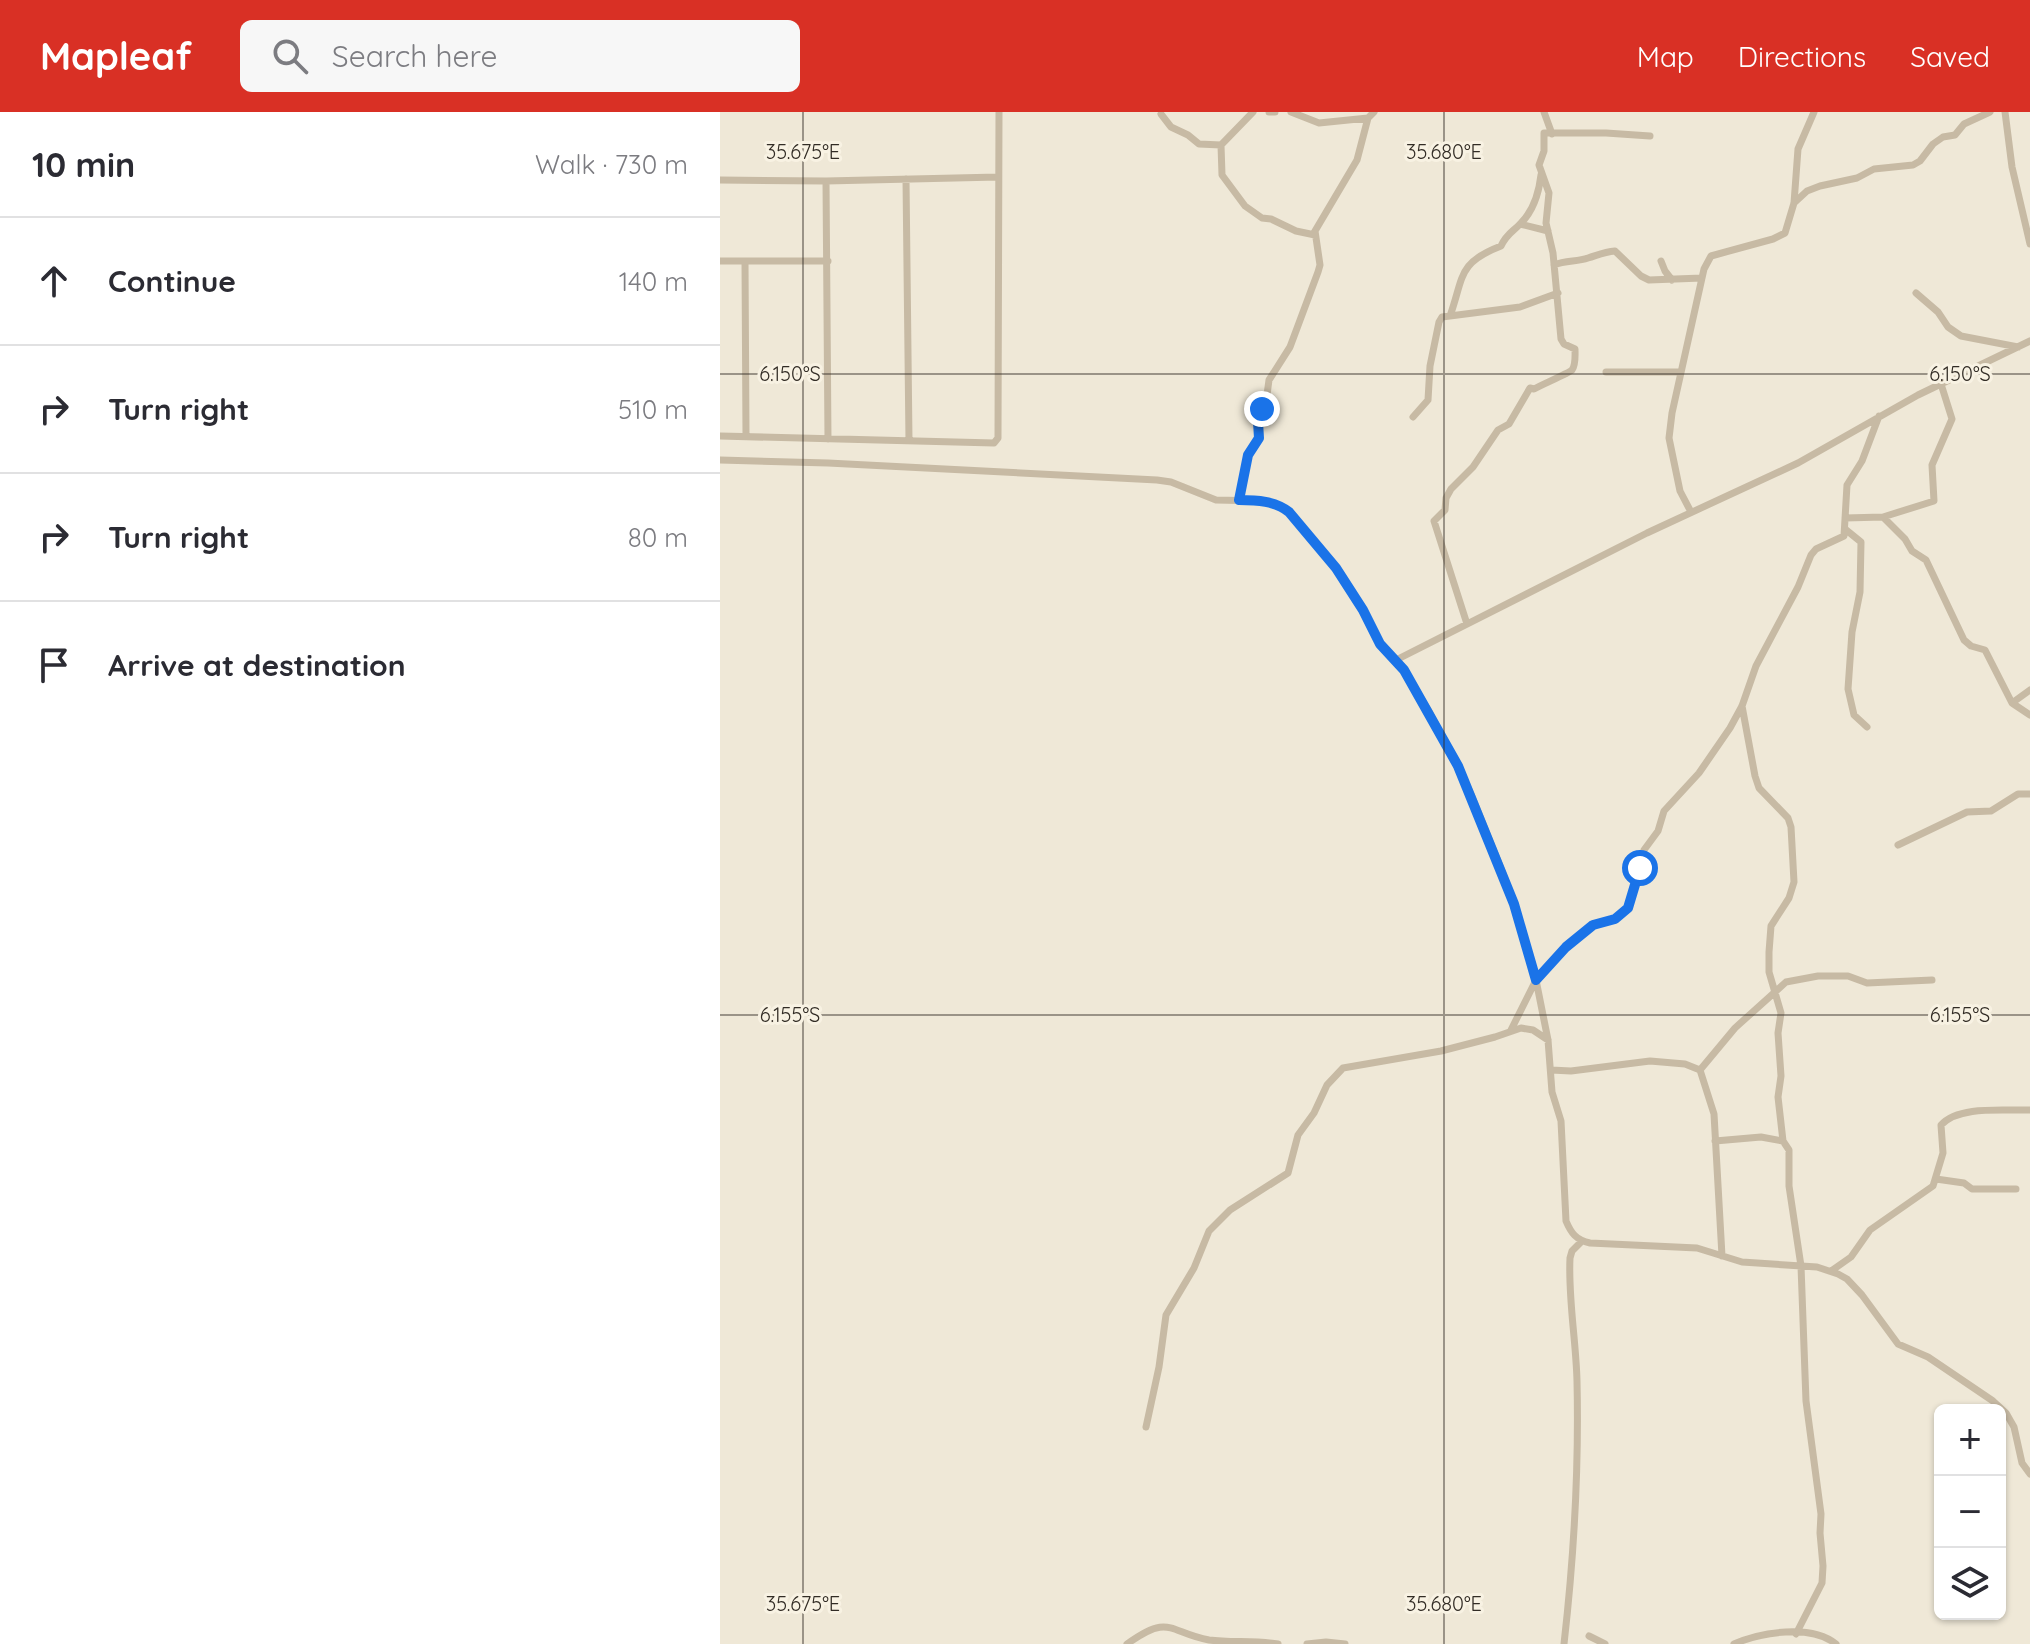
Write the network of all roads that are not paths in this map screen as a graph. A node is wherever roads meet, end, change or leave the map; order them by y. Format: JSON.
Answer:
{"nodes":[{"id":1,"x":999,"y":112,"type":"edge"},
{"id":2,"x":1253,"y":112,"type":"edge"},
{"id":3,"x":1269,"y":112,"type":"edge"},
{"id":4,"x":1275,"y":112,"type":"edge"},
{"id":5,"x":1291,"y":112,"type":"edge"},
{"id":6,"x":1544,"y":112,"type":"edge"},
{"id":7,"x":1814,"y":112,"type":"edge"},
{"id":8,"x":1990,"y":112,"type":"edge"},
{"id":9,"x":2005,"y":112,"type":"edge"},
{"id":10,"x":1161,"y":114,"type":"dead end"},
{"id":11,"x":1371,"y":115,"type":"edge"},
{"id":12,"x":1552,"y":134,"type":"junction"},
{"id":13,"x":1650,"y":136,"type":"dead end"},
{"id":14,"x":1221,"y":145,"type":"junction"},
{"id":15,"x":1541,"y":175,"type":"junction"},
{"id":16,"x":998,"y":177,"type":"junction"},
{"id":17,"x":906,"y":179,"type":"junction"},
{"id":18,"x":720,"y":180,"type":"edge"},
{"id":19,"x":826,"y":181,"type":"junction"},
{"id":20,"x":1794,"y":203,"type":"junction"},
{"id":21,"x":1520,"y":224,"type":"junction"},
{"id":22,"x":1548,"y":231,"type":"junction"},
{"id":23,"x":1315,"y":235,"type":"junction"},
{"id":24,"x":2030,"y":244,"type":"edge"},
{"id":25,"x":720,"y":261,"type":"edge"},
{"id":26,"x":745,"y":261,"type":"junction"},
{"id":27,"x":828,"y":261,"type":"junction"},
{"id":28,"x":1661,"y":261,"type":"dead end"},
{"id":29,"x":1554,"y":265,"type":"junction"},
{"id":30,"x":1702,"y":278,"type":"junction"},
{"id":31,"x":1672,"y":280,"type":"junction"},
{"id":32,"x":1558,"y":293,"type":"junction"},
{"id":33,"x":1916,"y":293,"type":"dead end"},
{"id":34,"x":1450,"y":316,"type":"junction"},
{"id":35,"x":2030,"y":341,"type":"edge"},
{"id":36,"x":2018,"y":347,"type":"junction"},
{"id":37,"x":1606,"y":372,"type":"dead end"},
{"id":38,"x":1681,"y":372,"type":"junction"},
{"id":39,"x":1941,"y":384,"type":"junction"},
{"id":40,"x":1879,"y":416,"type":"junction"},
{"id":41,"x":1413,"y":417,"type":"dead end"},
{"id":42,"x":720,"y":436,"type":"edge"},
{"id":43,"x":746,"y":436,"type":"junction"},
{"id":44,"x":828,"y":439,"type":"junction"},
{"id":45,"x":909,"y":441,"type":"junction"},
{"id":46,"x":720,"y":460,"type":"edge"},
{"id":47,"x":1239,"y":500,"type":"junction"},
{"id":48,"x":1691,"y":512,"type":"junction"},
{"id":49,"x":1883,"y":517,"type":"junction"},
{"id":50,"x":1845,"y":518,"type":"junction"},
{"id":51,"x":1845,"y":529,"type":"junction"},
{"id":52,"x":1467,"y":624,"type":"junction"},
{"id":53,"x":1396,"y":660,"type":"junction"},
{"id":54,"x":2030,"y":690,"type":"edge"},
{"id":55,"x":2012,"y":703,"type":"junction"},
{"id":56,"x":1742,"y":706,"type":"junction"},
{"id":57,"x":2030,"y":715,"type":"edge"},
{"id":58,"x":1867,"y":727,"type":"dead end"},
{"id":59,"x":2030,"y":794,"type":"edge"},
{"id":60,"x":1898,"y":845,"type":"dead end"},
{"id":61,"x":1536,"y":980,"type":"junction"},
{"id":62,"x":1932,"y":980,"type":"dead end"},
{"id":63,"x":1776,"y":991,"type":"junction"},
{"id":64,"x":1511,"y":1030,"type":"junction"},
{"id":65,"x":1548,"y":1040,"type":"junction"},
{"id":66,"x":1551,"y":1070,"type":"junction"},
{"id":67,"x":1700,"y":1070,"type":"junction"},
{"id":68,"x":2030,"y":1110,"type":"edge"},
{"id":69,"x":1715,"y":1141,"type":"junction"},
{"id":70,"x":1783,"y":1141,"type":"junction"},
{"id":71,"x":1936,"y":1179,"type":"junction"},
{"id":72,"x":2016,"y":1189,"type":"dead end"},
{"id":73,"x":1581,"y":1242,"type":"junction"},
{"id":74,"x":1722,"y":1256,"type":"junction"},
{"id":75,"x":1801,"y":1266,"type":"junction"},
{"id":76,"x":1831,"y":1271,"type":"junction"},
{"id":77,"x":1146,"y":1427,"type":"dead end"},
{"id":78,"x":2030,"y":1474,"type":"edge"},
{"id":79,"x":1796,"y":1634,"type":"junction"},
{"id":80,"x":1589,"y":1636,"type":"dead end"},
{"id":81,"x":1127,"y":1644,"type":"edge"},
{"id":82,"x":1278,"y":1644,"type":"edge"},
{"id":83,"x":1307,"y":1644,"type":"edge"},
{"id":84,"x":1345,"y":1644,"type":"edge"},
{"id":85,"x":1564,"y":1644,"type":"edge"},
{"id":86,"x":1605,"y":1644,"type":"edge"},
{"id":87,"x":1734,"y":1644,"type":"edge"},
{"id":88,"x":1836,"y":1644,"type":"edge"}],
"edges":[{"from":1,"to":16,"type":"street"},
{"from":2,"to":14,"type":"street"},
{"from":3,"to":4,"type":"street"},
{"from":5,"to":11,"type":"street"},
{"from":6,"to":12,"type":"street"},
{"from":7,"to":20,"type":"street"},
{"from":8,"to":20,"type":"street"},
{"from":9,"to":24,"type":"street"},
{"from":10,"to":14,"type":"street"},
{"from":11,"to":23,"type":"street"},
{"from":12,"to":13,"type":"street"},
{"from":12,"to":15,"type":"street"},
{"from":14,"to":23,"type":"street"},
{"from":15,"to":21,"type":"street"},
{"from":15,"to":22,"type":"street"},
{"from":16,"to":17,"type":"street"},
{"from":16,"to":45,"type":"street"},
{"from":17,"to":19,"type":"street"},
{"from":17,"to":45,"type":"street"},
{"from":18,"to":19,"type":"street"},
{"from":19,"to":27,"type":"street"},
{"from":20,"to":30,"type":"street"},
{"from":21,"to":22,"type":"street"},
{"from":21,"to":34,"type":"street"},
{"from":22,"to":29,"type":"street"},
{"from":23,"to":47,"type":"street"},
{"from":25,"to":26,"type":"street"},
{"from":26,"to":27,"type":"street"},
{"from":26,"to":43,"type":"street"},
{"from":27,"to":44,"type":"street"},
{"from":28,"to":31,"type":"street"},
{"from":29,"to":31,"type":"street"},
{"from":29,"to":32,"type":"street"},
{"from":30,"to":31,"type":"street"},
{"from":30,"to":38,"type":"street"},
{"from":32,"to":34,"type":"street"},
{"from":32,"to":52,"type":"street"},
{"from":33,"to":36,"type":"street"},
{"from":34,"to":41,"type":"street"},
{"from":35,"to":36,"type":"street"},
{"from":36,"to":39,"type":"street"},
{"from":37,"to":38,"type":"street"},
{"from":38,"to":48,"type":"street"},
{"from":39,"to":40,"type":"street"},
{"from":39,"to":49,"type":"street"},
{"from":40,"to":48,"type":"street"},
{"from":40,"to":50,"type":"street"},
{"from":42,"to":43,"type":"street"},
{"from":43,"to":44,"type":"street"},
{"from":44,"to":45,"type":"street"},
{"from":46,"to":47,"type":"street"},
{"from":47,"to":53,"type":"street"},
{"from":48,"to":52,"type":"street"},
{"from":49,"to":50,"type":"street"},
{"from":49,"to":55,"type":"street"},
{"from":50,"to":51,"type":"street"},
{"from":51,"to":56,"type":"street"},
{"from":51,"to":58,"type":"street"},
{"from":52,"to":53,"type":"street"},
{"from":53,"to":61,"type":"street"},
{"from":54,"to":55,"type":"street"},
{"from":55,"to":57,"type":"street"},
{"from":56,"to":61,"type":"street"},
{"from":56,"to":63,"type":"street"},
{"from":59,"to":60,"type":"street"},
{"from":61,"to":64,"type":"street"},
{"from":61,"to":65,"type":"street"},
{"from":62,"to":63,"type":"street"},
{"from":63,"to":67,"type":"street"},
{"from":63,"to":70,"type":"street"},
{"from":64,"to":65,"type":"street"},
{"from":64,"to":77,"type":"street"},
{"from":65,"to":66,"type":"street"},
{"from":66,"to":67,"type":"street"},
{"from":66,"to":73,"type":"street"},
{"from":67,"to":69,"type":"street"},
{"from":68,"to":71,"type":"street"},
{"from":69,"to":70,"type":"street"},
{"from":69,"to":74,"type":"street"},
{"from":70,"to":75,"type":"street"},
{"from":71,"to":72,"type":"street"},
{"from":71,"to":76,"type":"street"},
{"from":73,"to":74,"type":"street"},
{"from":73,"to":85,"type":"street"},
{"from":74,"to":75,"type":"street"},
{"from":75,"to":76,"type":"street"},
{"from":75,"to":79,"type":"street"},
{"from":76,"to":78,"type":"street"},
{"from":79,"to":87,"type":"street"},
{"from":79,"to":88,"type":"street"},
{"from":80,"to":86,"type":"street"},
{"from":81,"to":82,"type":"street"},
{"from":83,"to":84,"type":"street"}]}
